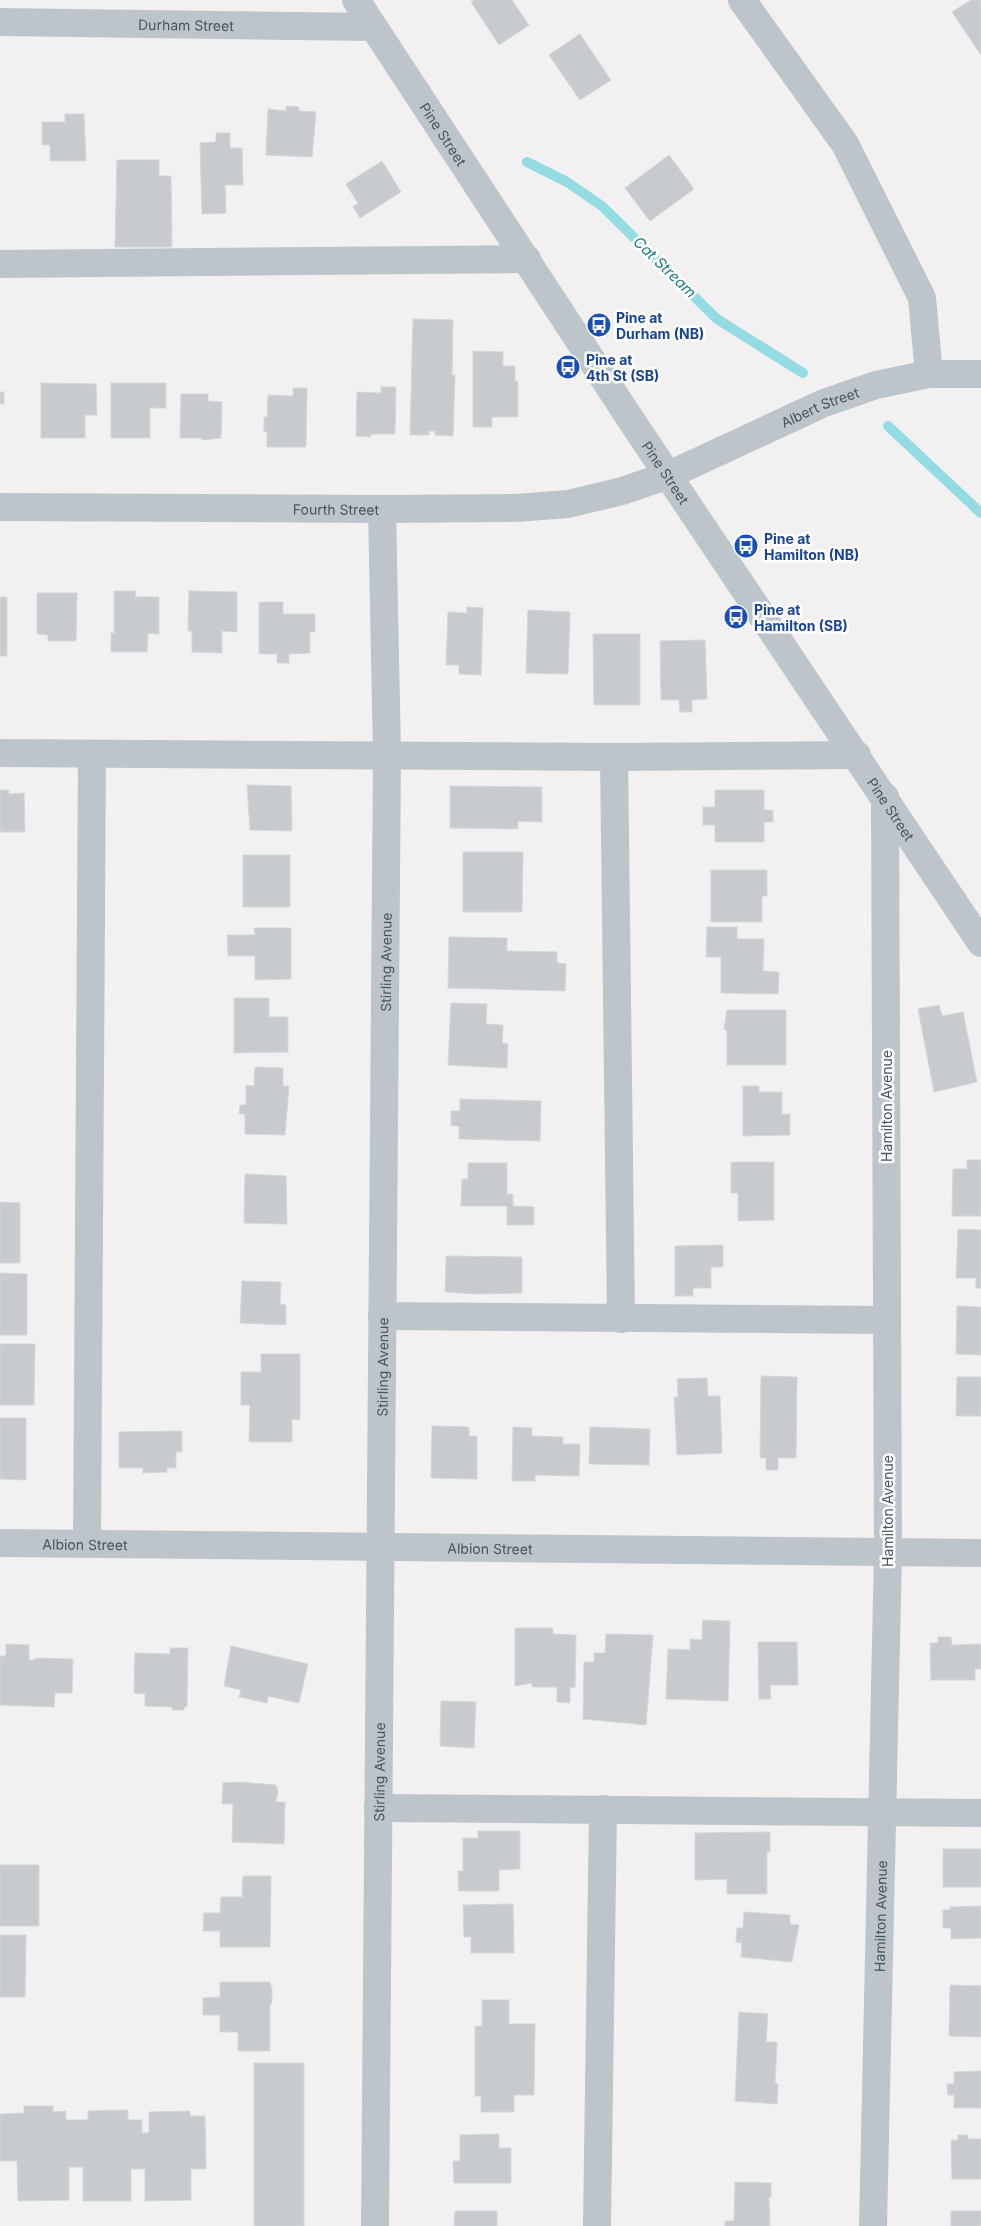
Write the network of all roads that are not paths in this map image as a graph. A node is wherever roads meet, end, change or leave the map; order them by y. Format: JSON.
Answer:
{"nodes":[{"id":1,"x":356,"y":0,"type":"edge"},
{"id":2,"x":742,"y":0,"type":"edge"},
{"id":3,"x":0,"y":22,"type":"edge"},
{"id":4,"x":373,"y":27,"type":"junction"},
{"id":5,"x":527,"y":259,"type":"junction"},
{"id":6,"x":0,"y":264,"type":"edge"},
{"id":7,"x":929,"y":374,"type":"junction"},
{"id":8,"x":981,"y":374,"type":"edge"},
{"id":9,"x":669,"y":476,"type":"junction"},
{"id":10,"x":0,"y":507,"type":"edge"},
{"id":11,"x":382,"y":509,"type":"junction"},
{"id":12,"x":0,"y":753,"type":"edge"},
{"id":13,"x":92,"y":754,"type":"junction"},
{"id":14,"x":387,"y":755,"type":"junction"},
{"id":15,"x":856,"y":755,"type":"junction"},
{"id":16,"x":614,"y":757,"type":"junction"},
{"id":17,"x":885,"y":797,"type":"junction"},
{"id":18,"x":981,"y":943,"type":"edge"},
{"id":19,"x":382,"y":1316,"type":"junction"},
{"id":20,"x":621,"y":1318,"type":"junction"},
{"id":21,"x":887,"y":1320,"type":"junction"},
{"id":22,"x":0,"y":1543,"type":"edge"},
{"id":23,"x":87,"y":1544,"type":"junction"},
{"id":24,"x":380,"y":1546,"type":"junction"},
{"id":25,"x":888,"y":1552,"type":"junction"},
{"id":26,"x":981,"y":1553,"type":"edge"},
{"id":27,"x":378,"y":1808,"type":"junction"},
{"id":28,"x":603,"y":1809,"type":"junction"},
{"id":29,"x":883,"y":1812,"type":"junction"},
{"id":30,"x":981,"y":1813,"type":"edge"},
{"id":31,"x":375,"y":2226,"type":"edge"},
{"id":32,"x":597,"y":2226,"type":"edge"},
{"id":33,"x":873,"y":2226,"type":"edge"}],
"edges":[{"from":1,"to":4,"type":"street","name":"Pine Street"},
{"from":2,"to":7,"type":"street"},
{"from":3,"to":4,"type":"street","name":"Durham Street"},
{"from":4,"to":5,"type":"street","name":"Pine Street"},
{"from":5,"to":6,"type":"street"},
{"from":5,"to":9,"type":"street","name":"Pine Street"},
{"from":7,"to":8,"type":"street","name":"Albert Street"},
{"from":7,"to":9,"type":"street","name":"Albert Street"},
{"from":9,"to":11,"type":"street","name":"Fourth Street"},
{"from":9,"to":15,"type":"street","name":"Pine Street"},
{"from":10,"to":11,"type":"street","name":"Fourth Street"},
{"from":11,"to":14,"type":"street","name":"Stirling Avenue"},
{"from":12,"to":13,"type":"street"},
{"from":13,"to":14,"type":"street"},
{"from":13,"to":23,"type":"street"},
{"from":14,"to":16,"type":"street"},
{"from":14,"to":19,"type":"street","name":"Stirling Avenue"},
{"from":15,"to":16,"type":"street"},
{"from":15,"to":17,"type":"street","name":"Pine Street"},
{"from":16,"to":20,"type":"street"},
{"from":17,"to":18,"type":"street","name":"Pine Street"},
{"from":17,"to":21,"type":"street","name":"Hamilton Avenue"},
{"from":19,"to":20,"type":"street"},
{"from":19,"to":24,"type":"street","name":"Stirling Avenue"},
{"from":20,"to":21,"type":"street"},
{"from":21,"to":25,"type":"street","name":"Hamilton Avenue"},
{"from":22,"to":23,"type":"street","name":"Albion Street"},
{"from":23,"to":24,"type":"street","name":"Albion Street"},
{"from":24,"to":25,"type":"street","name":"Albion Street"},
{"from":24,"to":27,"type":"street","name":"Stirling Avenue"},
{"from":25,"to":26,"type":"street","name":"Albion Street"},
{"from":25,"to":29,"type":"street","name":"Hamilton Avenue"},
{"from":27,"to":28,"type":"street"},
{"from":27,"to":31,"type":"street","name":"Stirling Avenue"},
{"from":28,"to":29,"type":"street"},
{"from":28,"to":32,"type":"street"},
{"from":29,"to":30,"type":"street"},
{"from":29,"to":33,"type":"street","name":"Hamilton Avenue"}]}
